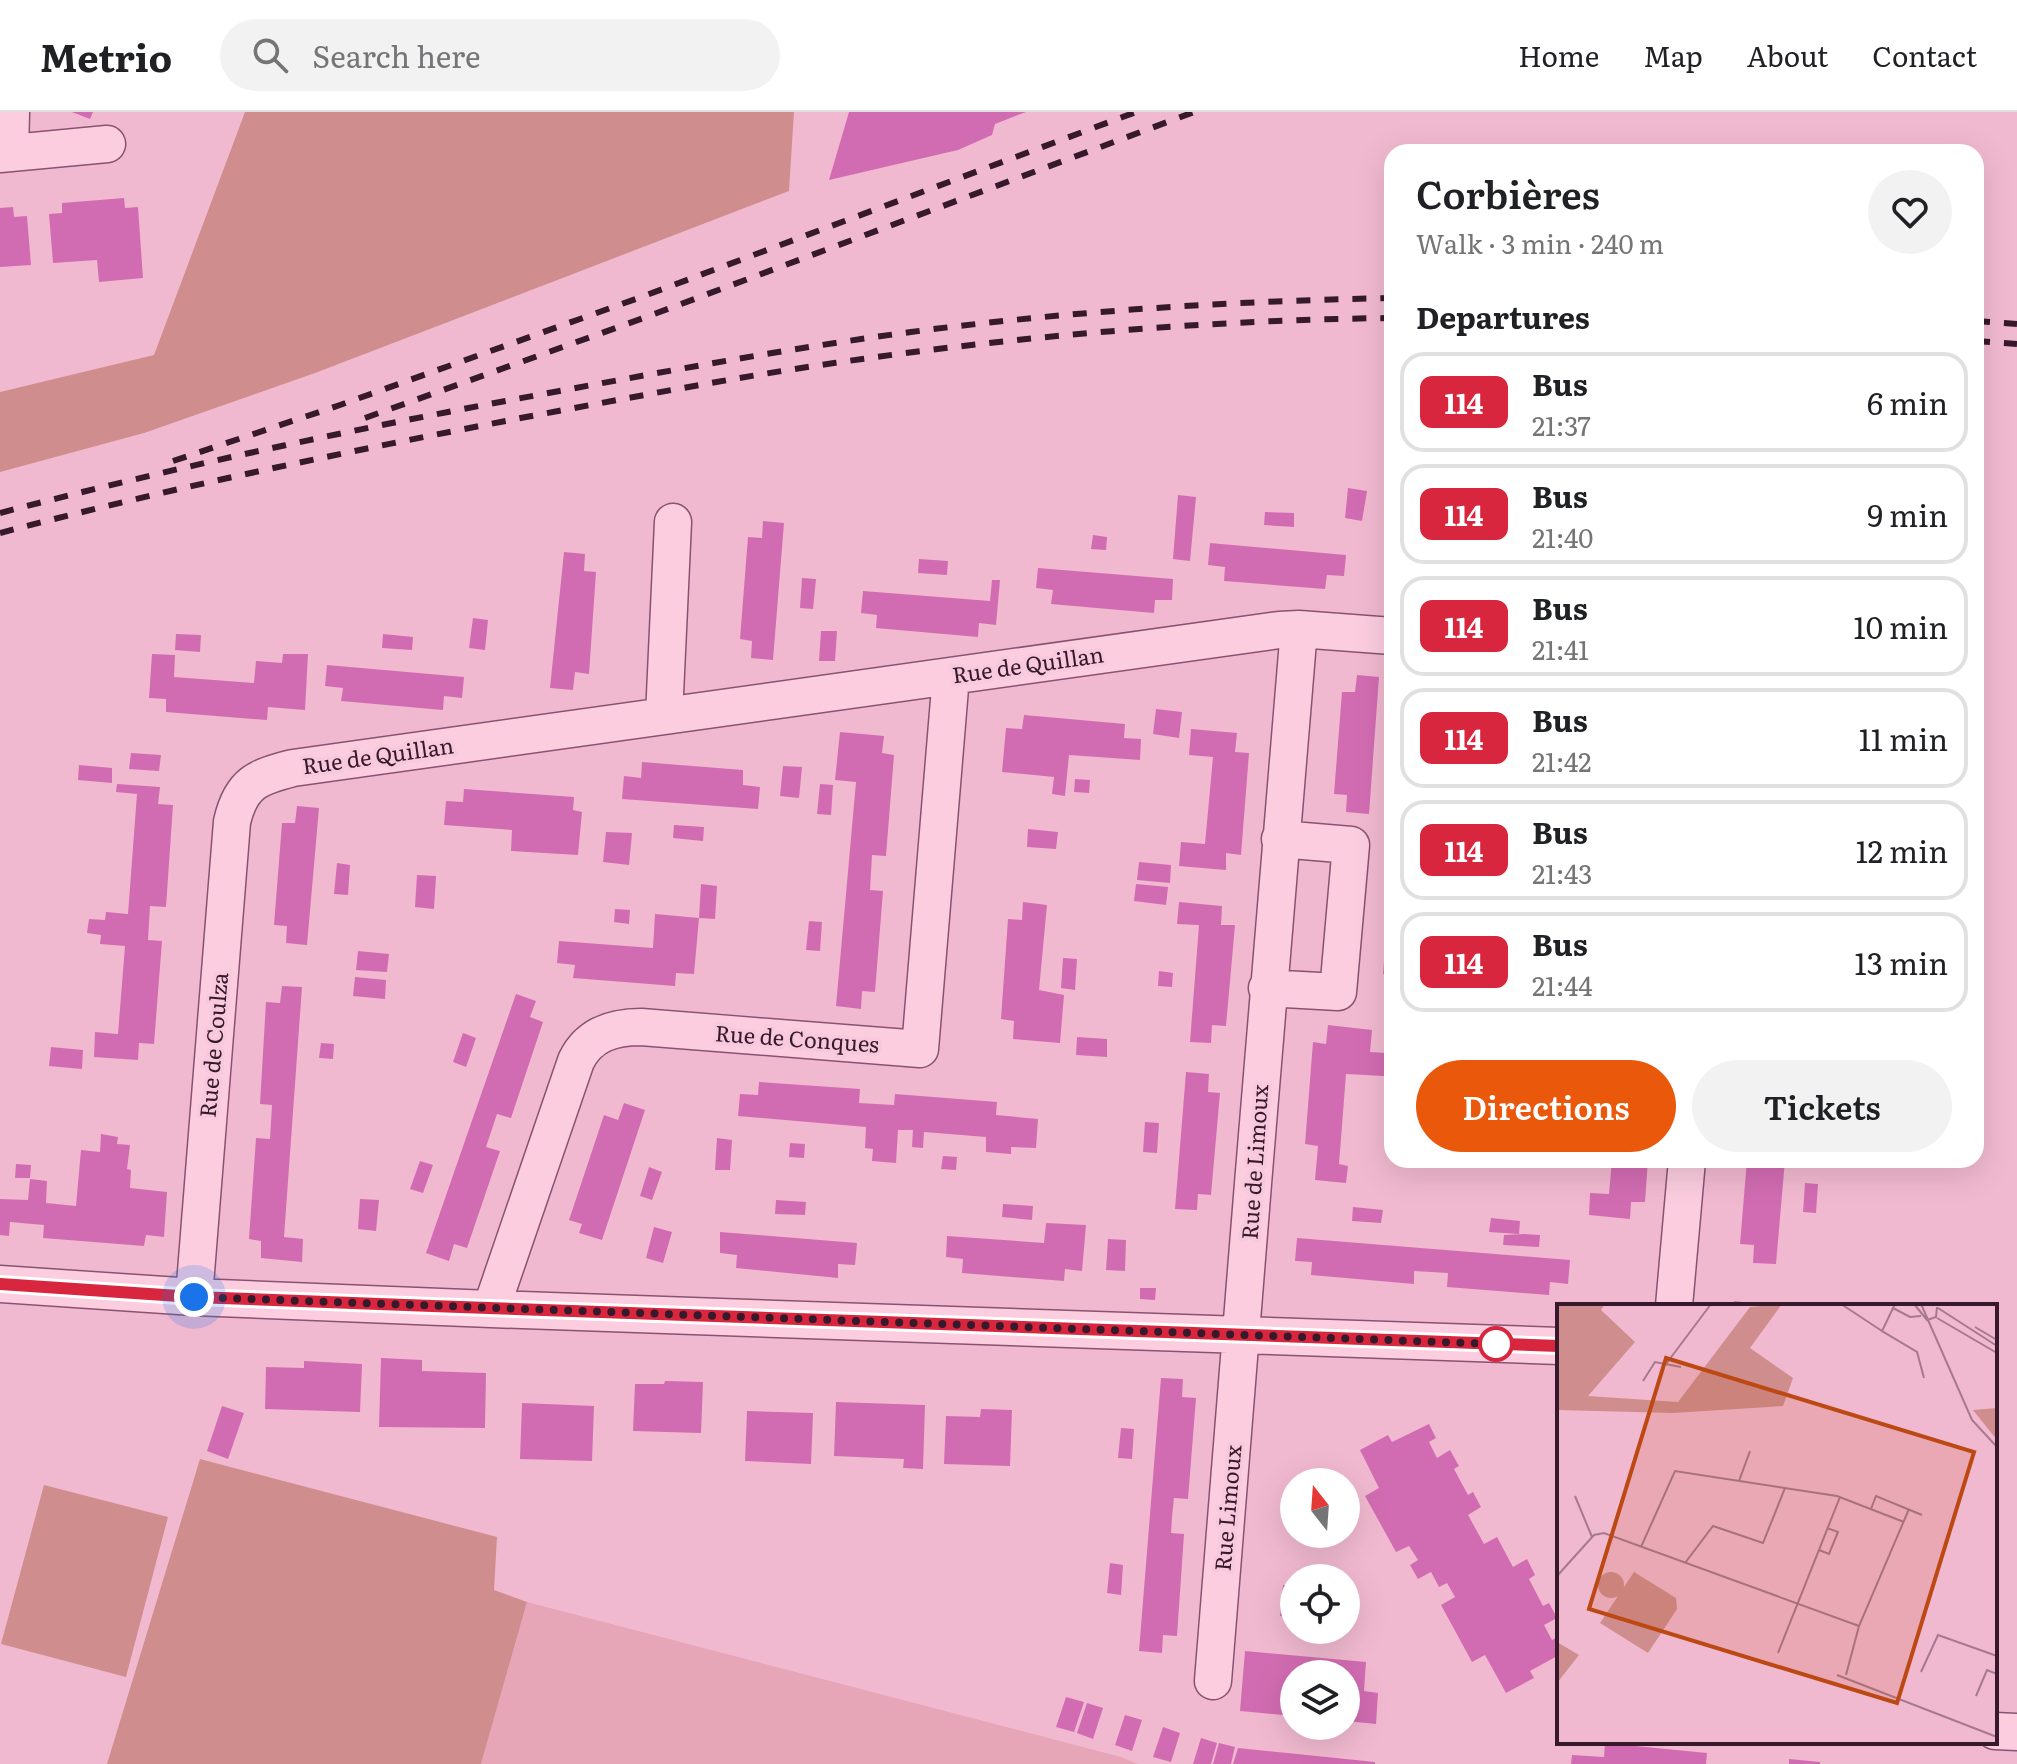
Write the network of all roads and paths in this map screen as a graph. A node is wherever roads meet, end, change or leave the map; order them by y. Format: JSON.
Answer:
{"nodes":[{"id":1,"x":11,"y":112,"type":"edge"},
{"id":2,"x":107,"y":144,"type":"dead end"},
{"id":3,"x":5,"y":153,"type":"edge"},
{"id":4,"x":673,"y":522,"type":"dead end"},
{"id":5,"x":1299,"y":629,"type":"junction"},
{"id":6,"x":1384,"y":635,"type":"edge"},
{"id":7,"x":951,"y":676,"type":"junction"},
{"id":8,"x":664,"y":716,"type":"junction"},
{"id":9,"x":241,"y":795,"type":"joint"},
{"id":10,"x":1280,"y":839,"type":"junction"},
{"id":11,"x":1267,"y":988,"type":"junction"},
{"id":12,"x":1686,"y":1168,"type":"edge"},
{"id":13,"x":0,"y":1284,"type":"edge"},
{"id":14,"x":194,"y":1297,"type":"junction"},
{"id":15,"x":1674,"y":1304,"type":"edge"},
{"id":16,"x":491,"y":1309,"type":"junction"},
{"id":17,"x":1243,"y":1336,"type":"junction"},
{"id":18,"x":1557,"y":1346,"type":"edge"},
{"id":19,"x":1213,"y":1681,"type":"dead end"},
{"id":20,"x":1997,"y":1731,"type":"edge"},
{"id":21,"x":2017,"y":1732,"type":"edge"}],
"edges":[{"from":1,"to":3,"type":"street"},
{"from":2,"to":3,"type":"street"},
{"from":4,"to":8,"type":"street"},
{"from":5,"to":6,"type":"street","name":"Rue de Quillan"},
{"from":5,"to":7,"type":"street","name":"Rue de Quillan"},
{"from":5,"to":10,"type":"street","name":"Rue de Limoux"},
{"from":7,"to":8,"type":"street","name":"Rue de Quillan"},
{"from":7,"to":16,"type":"street","name":"Rue de Conques"},
{"from":8,"to":9,"type":"street","name":"Rue de Quillan"},
{"from":9,"to":14,"type":"street","name":"Rue de Coulza"},
{"from":10,"to":11,"type":"street","name":"Rue de Limoux"},
{"from":10,"to":11,"type":"street"},
{"from":11,"to":17,"type":"street","name":"Rue de Limoux"},
{"from":12,"to":15,"type":"street"},
{"from":13,"to":14,"type":"street"},
{"from":14,"to":16,"type":"street"},
{"from":16,"to":17,"type":"street"},
{"from":17,"to":18,"type":"street"},
{"from":17,"to":19,"type":"street","name":"Rue Limoux"},
{"from":20,"to":21,"type":"street"}]}
